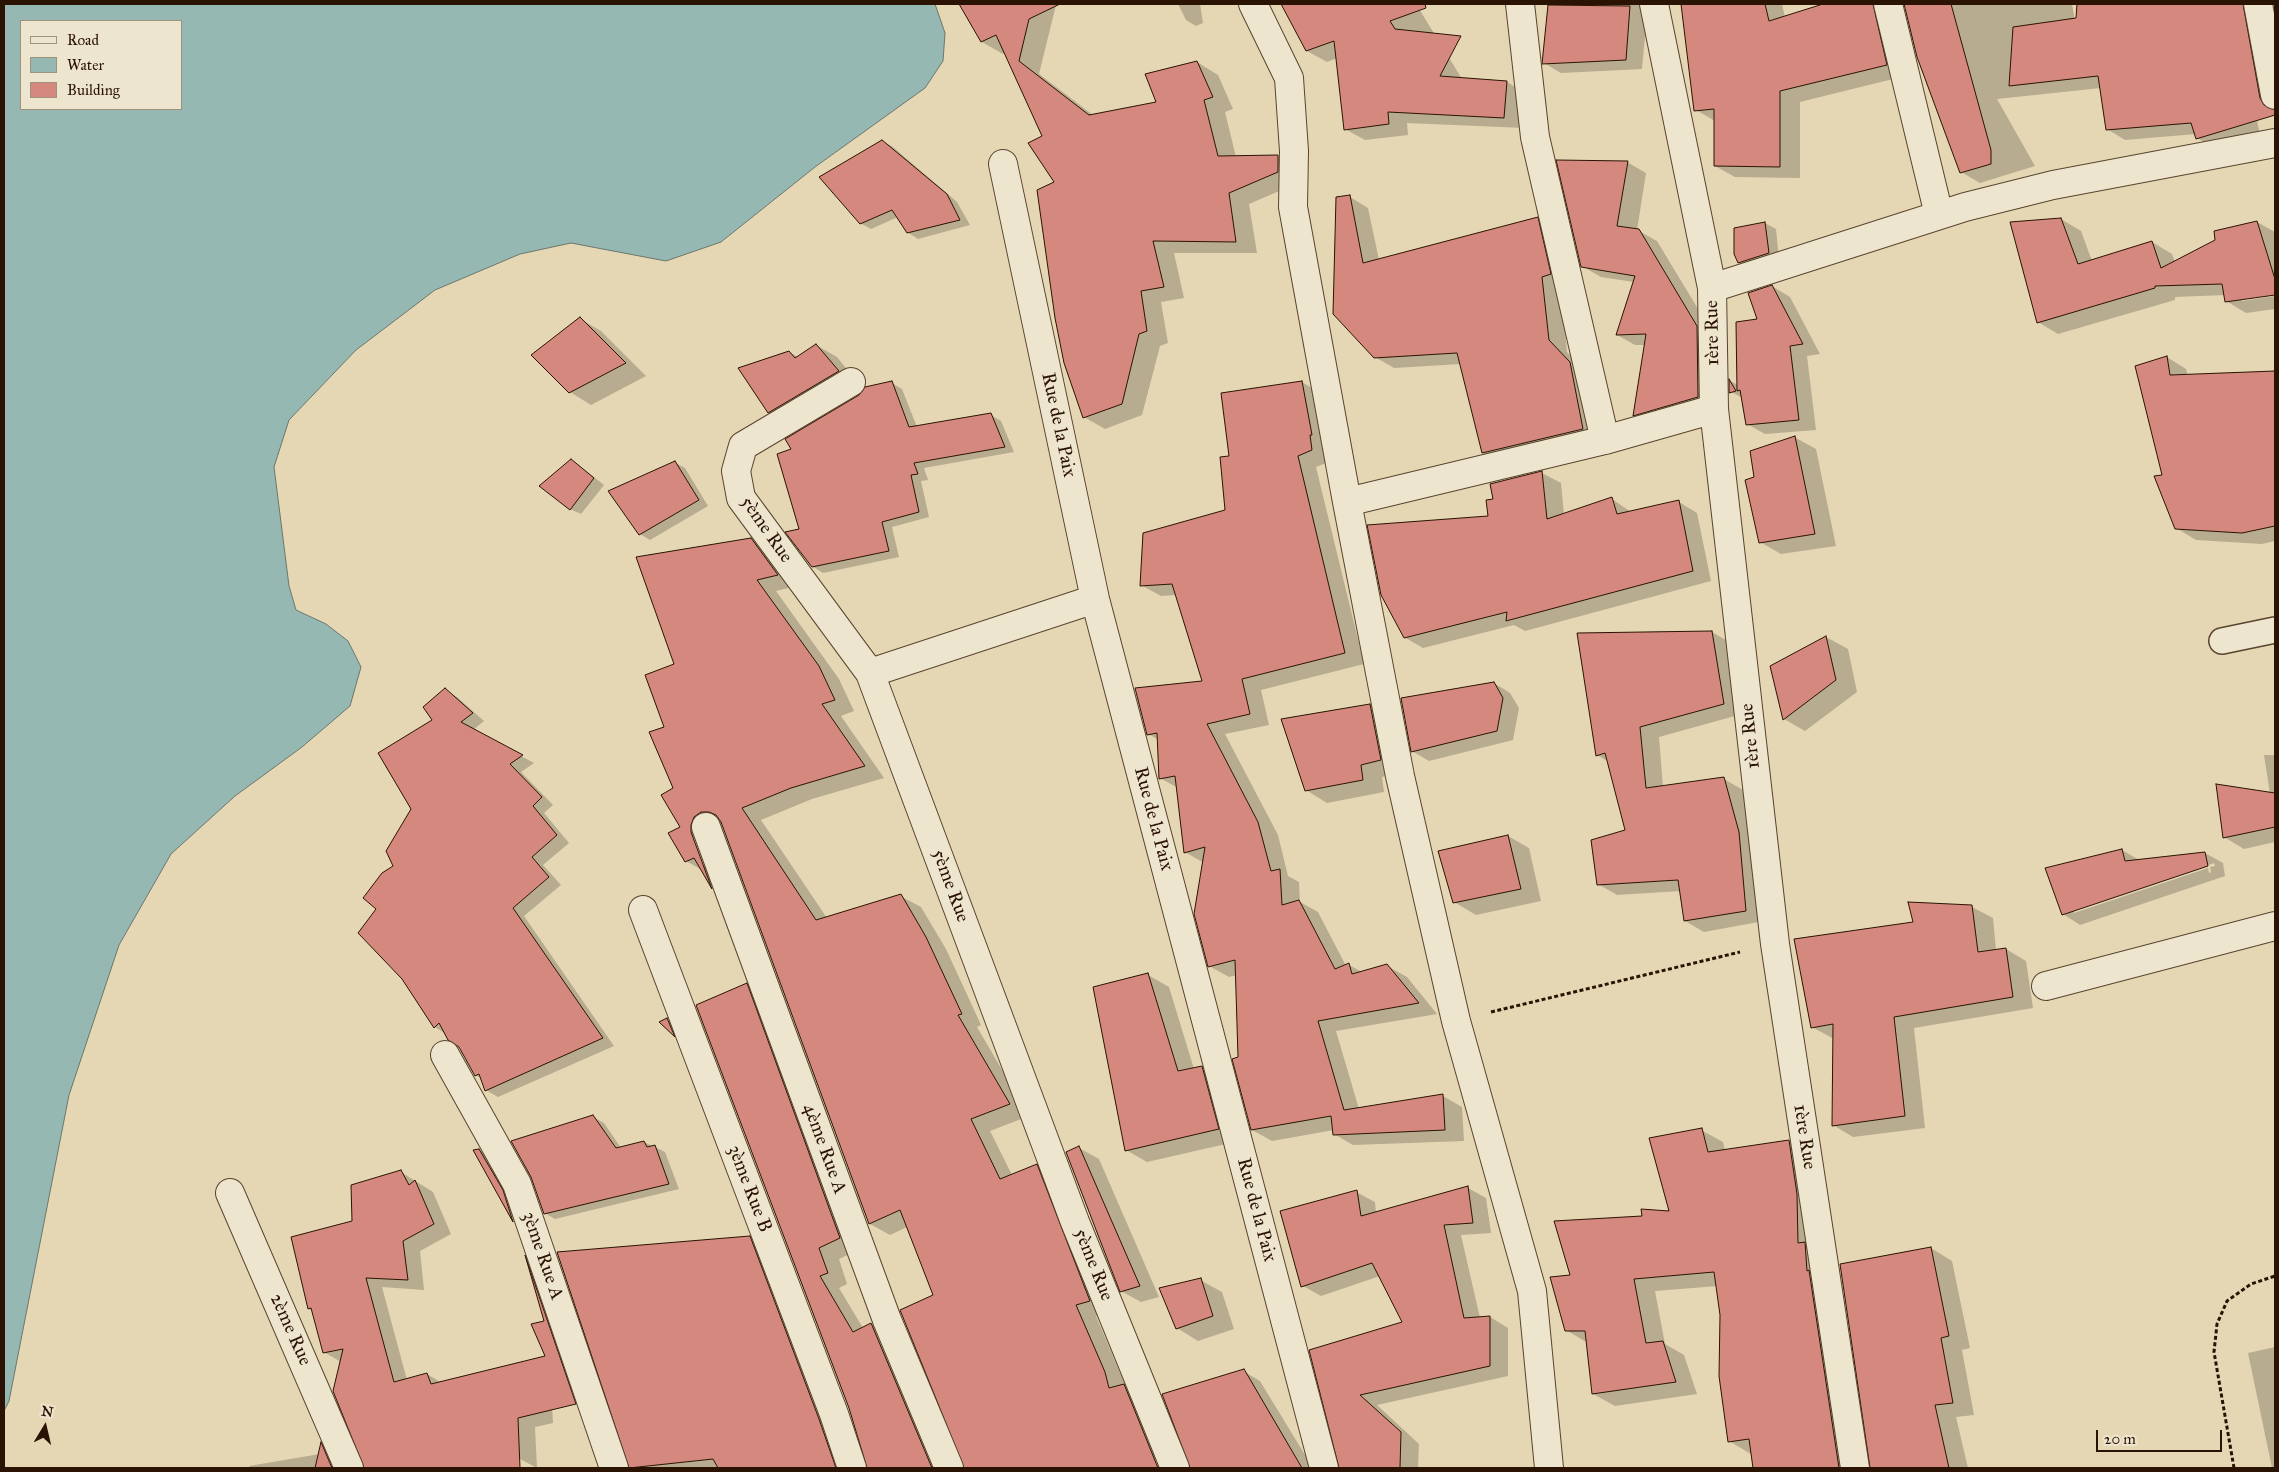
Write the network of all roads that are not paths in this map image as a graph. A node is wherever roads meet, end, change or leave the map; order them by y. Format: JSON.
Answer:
{"nodes":[{"id":1,"x":1253,"y":4,"type":"edge"},
{"id":2,"x":1520,"y":4,"type":"edge"},
{"id":3,"x":1654,"y":4,"type":"edge"},
{"id":4,"x":1888,"y":4,"type":"edge"},
{"id":5,"x":2258,"y":4,"type":"edge"},
{"id":6,"x":2275,"y":96,"type":"edge"},
{"id":7,"x":2275,"y":143,"type":"edge"},
{"id":8,"x":1003,"y":164,"type":"dead end"},
{"id":9,"x":1939,"y":215,"type":"junction"},
{"id":10,"x":1712,"y":288,"type":"junction"},
{"id":11,"x":851,"y":382,"type":"dead end"},
{"id":12,"x":1714,"y":409,"type":"junction"},
{"id":13,"x":1605,"y":440,"type":"junction"},
{"id":14,"x":1347,"y":502,"type":"junction"},
{"id":15,"x":1096,"y":598,"type":"junction"},
{"id":16,"x":2275,"y":630,"type":"edge"},
{"id":17,"x":2222,"y":641,"type":"dead end"},
{"id":18,"x":870,"y":673,"type":"junction"},
{"id":19,"x":706,"y":827,"type":"dead end"},
{"id":20,"x":643,"y":910,"type":"dead end"},
{"id":21,"x":2275,"y":926,"type":"edge"},
{"id":22,"x":2046,"y":986,"type":"dead end"},
{"id":23,"x":445,"y":1055,"type":"dead end"},
{"id":24,"x":230,"y":1193,"type":"dead end"},
{"id":25,"x":349,"y":1468,"type":"edge"},
{"id":26,"x":614,"y":1468,"type":"edge"},
{"id":27,"x":852,"y":1468,"type":"edge"},
{"id":28,"x":949,"y":1468,"type":"edge"},
{"id":29,"x":1175,"y":1468,"type":"edge"},
{"id":30,"x":1324,"y":1468,"type":"edge"},
{"id":31,"x":1549,"y":1468,"type":"edge"},
{"id":32,"x":1855,"y":1468,"type":"edge"}],
"edges":[{"from":1,"to":14,"type":"street"},
{"from":2,"to":13,"type":"street"},
{"from":3,"to":10,"type":"street","name":"1ère Rue"},
{"from":4,"to":9,"type":"street"},
{"from":5,"to":6,"type":"street"},
{"from":7,"to":9,"type":"street"},
{"from":8,"to":15,"type":"street","name":"Rue de la Paix"},
{"from":9,"to":10,"type":"street"},
{"from":10,"to":12,"type":"street","name":"1ère Rue"},
{"from":11,"to":18,"type":"street","name":"5ème Rue"},
{"from":12,"to":13,"type":"street"},
{"from":12,"to":32,"type":"street","name":"1ère Rue"},
{"from":13,"to":14,"type":"street"},
{"from":14,"to":31,"type":"street"},
{"from":15,"to":18,"type":"street"},
{"from":15,"to":30,"type":"street","name":"Rue de la Paix"},
{"from":16,"to":17,"type":"lane"},
{"from":18,"to":29,"type":"street","name":"5ème Rue"},
{"from":19,"to":28,"type":"street","name":"4ème Rue A"},
{"from":20,"to":27,"type":"street","name":"3ème Rue B"},
{"from":21,"to":22,"type":"street"},
{"from":23,"to":26,"type":"street","name":"3ème Rue A"},
{"from":24,"to":25,"type":"street","name":"2ème Rue"}]}
